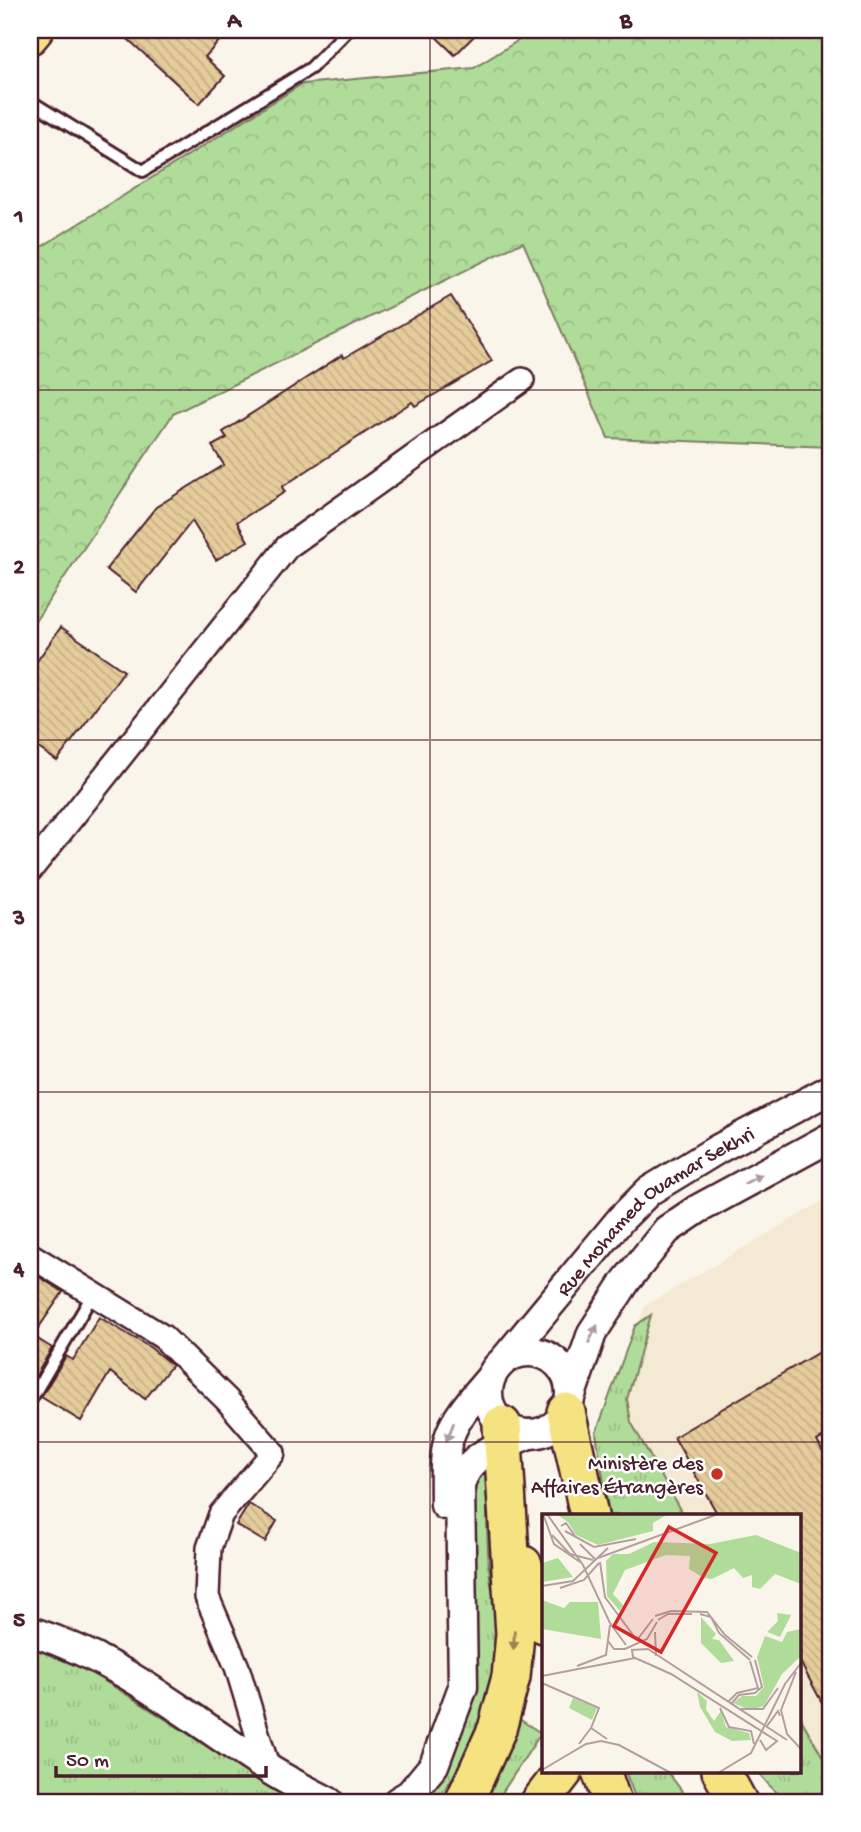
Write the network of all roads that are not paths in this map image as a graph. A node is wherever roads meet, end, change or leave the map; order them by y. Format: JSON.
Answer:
{"nodes":[{"id":1,"x":35,"y":30,"type":"edge"},
{"id":2,"x":348,"y":30,"type":"edge"},
{"id":3,"x":30,"y":36,"type":"edge"},
{"id":4,"x":30,"y":101,"type":"edge"},
{"id":5,"x":522,"y":380,"type":"dead end"},
{"id":6,"x":30,"y":870,"type":"edge"},
{"id":7,"x":831,"y":1090,"type":"edge"},
{"id":8,"x":831,"y":1137,"type":"edge"},
{"id":9,"x":30,"y":1255,"type":"edge"},
{"id":10,"x":93,"y":1294,"type":"junction"},
{"id":11,"x":497,"y":1369,"type":"junction"},
{"id":12,"x":30,"y":1401,"type":"edge"},
{"id":13,"x":569,"y":1418,"type":"junction"},
{"id":14,"x":511,"y":1435,"type":"junction"},
{"id":15,"x":574,"y":1514,"type":"edge"},
{"id":16,"x":589,"y":1514,"type":"edge"},
{"id":17,"x":509,"y":1520,"type":"junction"},
{"id":18,"x":542,"y":1618,"type":"edge"},
{"id":19,"x":30,"y":1631,"type":"edge"},
{"id":20,"x":446,"y":1735,"type":"junction"},
{"id":21,"x":268,"y":1769,"type":"junction"},
{"id":22,"x":563,"y":1772,"type":"edge"},
{"id":23,"x":601,"y":1772,"type":"edge"},
{"id":24,"x":722,"y":1772,"type":"edge"},
{"id":25,"x":329,"y":1802,"type":"edge"},
{"id":26,"x":397,"y":1802,"type":"edge"},
{"id":27,"x":464,"y":1802,"type":"edge"},
{"id":28,"x":540,"y":1802,"type":"edge"},
{"id":29,"x":612,"y":1802,"type":"edge"},
{"id":30,"x":738,"y":1802,"type":"edge"}],
"edges":[{"from":1,"to":3,"type":"main road"},
{"from":2,"to":4,"type":"lane"},
{"from":5,"to":6,"type":"street"},
{"from":7,"to":11,"type":"street","name":"Rue Mohamed Ouamar Sekhri"},
{"from":13,"to":8,"type":"street","one_way":true},
{"from":9,"to":10,"type":"street"},
{"from":10,"to":12,"type":"lane"},
{"from":10,"to":21,"type":"street"},
{"from":11,"to":13,"type":"street"},
{"from":11,"to":14,"type":"street"},
{"from":11,"to":20,"type":"street","name":"Rue Mohamed Ouamar Sekhri","one_way":true},
{"from":13,"to":14,"type":"street"},
{"from":13,"to":15,"type":"highway"},
{"from":13,"to":16,"type":"highway"},
{"from":14,"to":17,"type":"highway"},
{"from":14,"to":20,"type":"street"},
{"from":17,"to":18,"type":"highway"},
{"from":17,"to":27,"type":"highway","one_way":true},
{"from":19,"to":21,"type":"street"},
{"from":20,"to":26,"type":"street"},
{"from":21,"to":25,"type":"street"},
{"from":22,"to":28,"type":"highway"},
{"from":23,"to":29,"type":"highway"},
{"from":24,"to":30,"type":"highway"}]}
